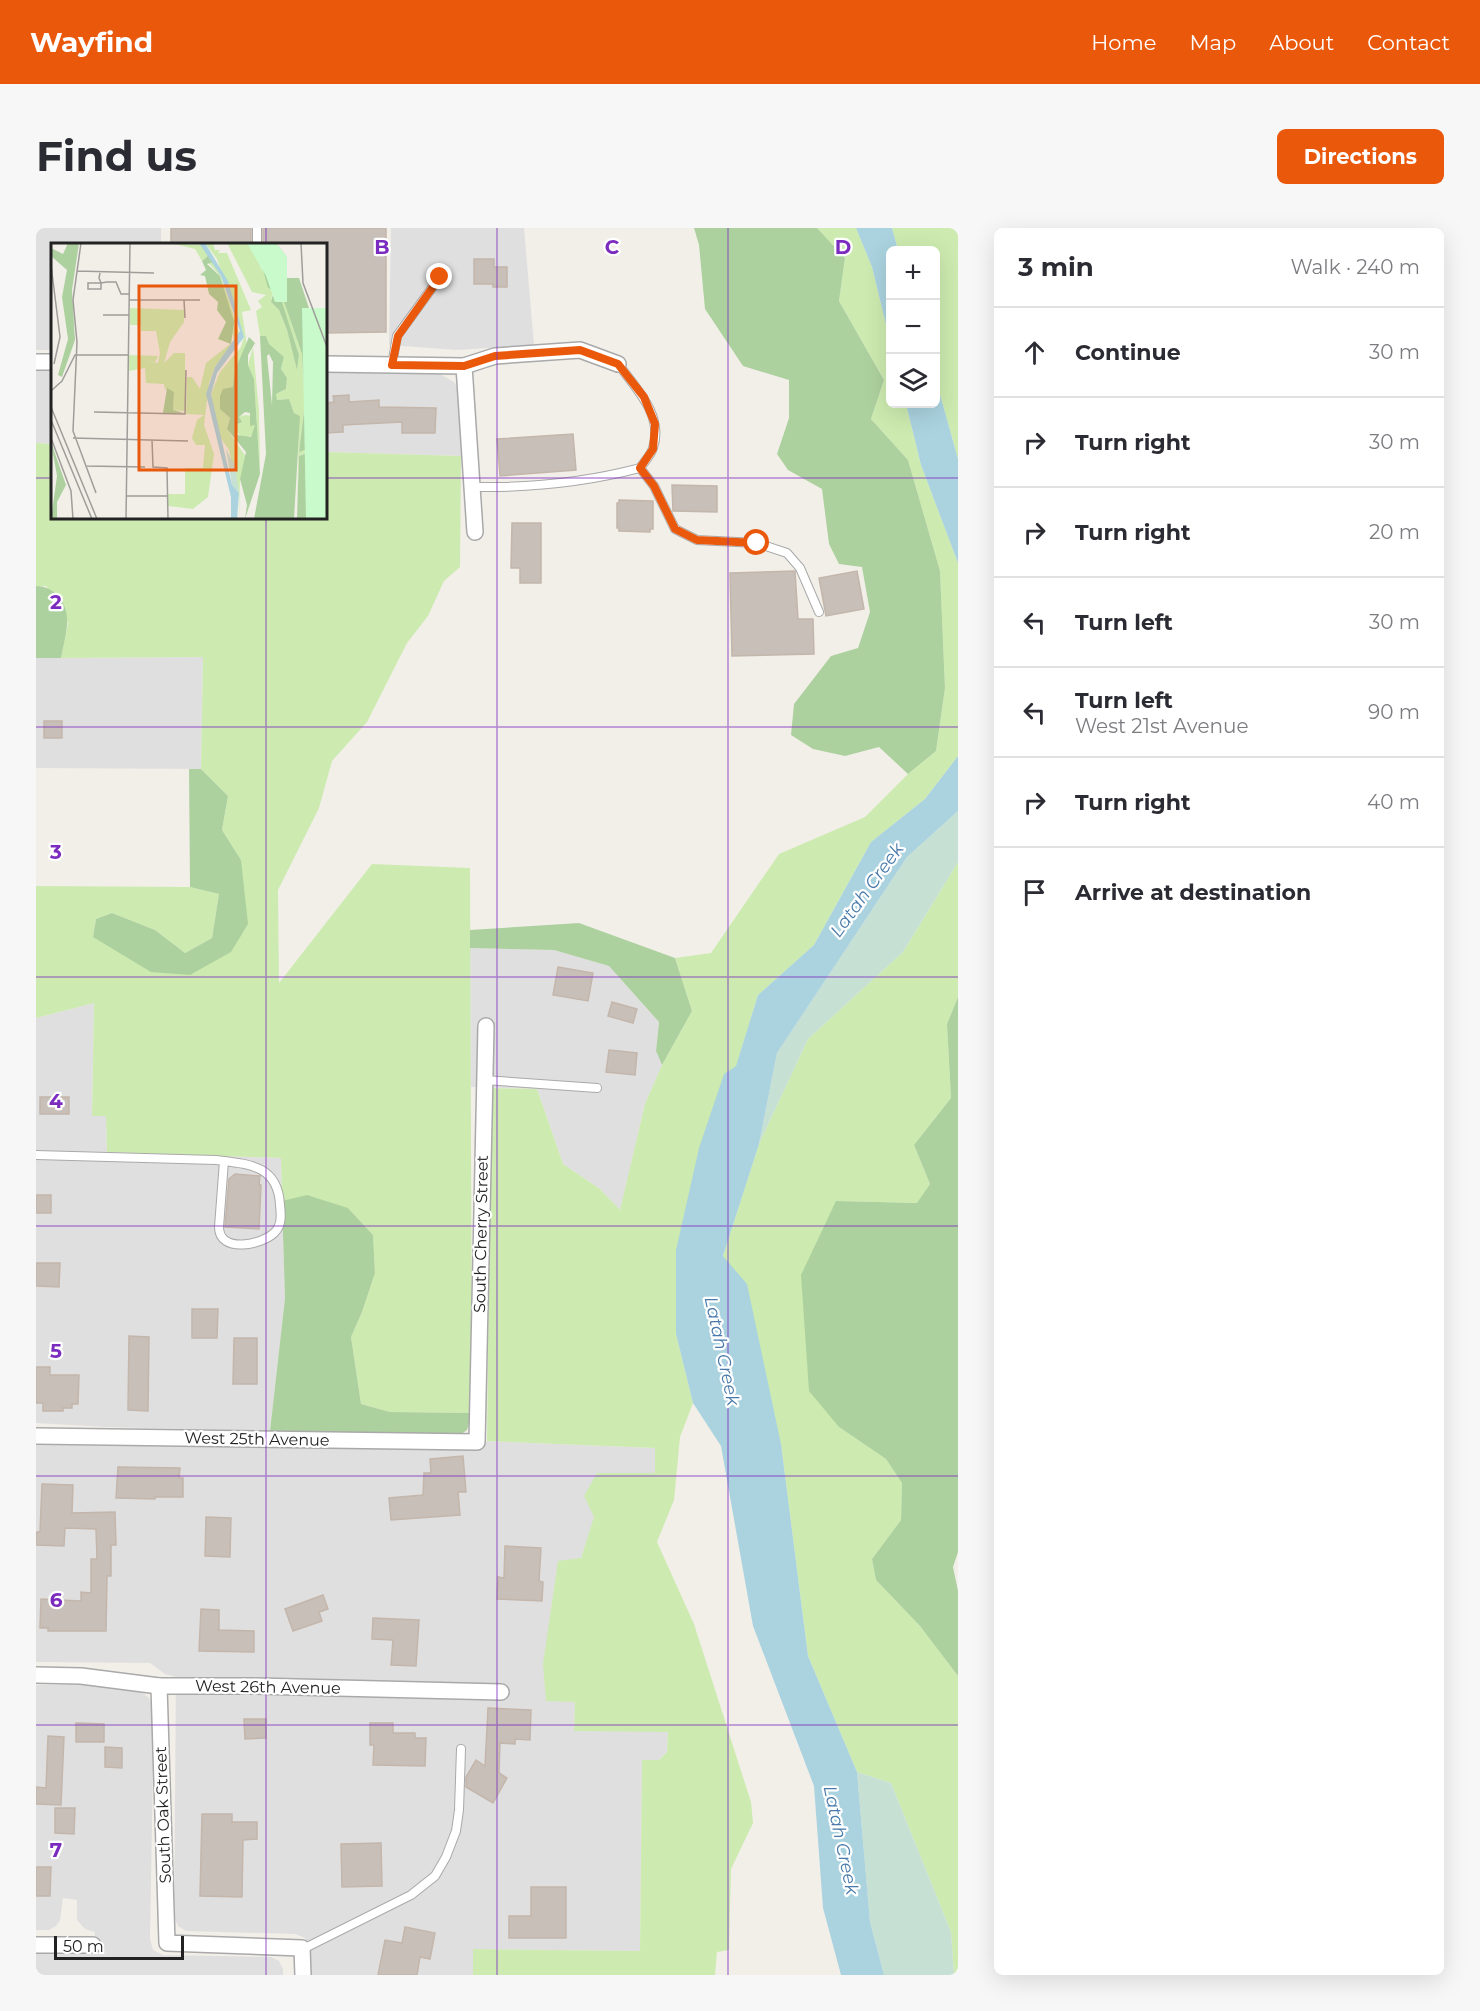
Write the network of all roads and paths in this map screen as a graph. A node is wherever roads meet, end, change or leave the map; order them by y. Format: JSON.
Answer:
{"nodes":[{"id":1,"x":256,"y":228,"type":"edge"},
{"id":2,"x":257,"y":243,"type":"edge"},
{"id":3,"x":440,"y":277,"type":"dead end"},
{"id":4,"x":327,"y":364,"type":"edge"},
{"id":5,"x":618,"y":364,"type":"joint"},
{"id":6,"x":392,"y":365,"type":"junction"},
{"id":7,"x":464,"y":366,"type":"junction"},
{"id":8,"x":640,"y":468,"type":"junction"},
{"id":9,"x":472,"y":487,"type":"junction"},
{"id":10,"x":475,"y":532,"type":"dead end"},
{"id":11,"x":819,"y":612,"type":"dead end"},
{"id":12,"x":486,"y":1026,"type":"dead end"},
{"id":13,"x":484,"y":1080,"type":"junction"},
{"id":14,"x":597,"y":1088,"type":"dead end"},
{"id":15,"x":36,"y":1155,"type":"edge"},
{"id":16,"x":224,"y":1161,"type":"junction"},
{"id":17,"x":36,"y":1436,"type":"edge"},
{"id":18,"x":477,"y":1442,"type":"joint"},
{"id":19,"x":36,"y":1676,"type":"edge"},
{"id":20,"x":159,"y":1686,"type":"junction"},
{"id":21,"x":501,"y":1692,"type":"dead end"},
{"id":22,"x":461,"y":1749,"type":"dead end"},
{"id":23,"x":36,"y":1945,"type":"edge"},
{"id":24,"x":93,"y":1945,"type":"dead end"},
{"id":25,"x":303,"y":1949,"type":"junction"},
{"id":26,"x":303,"y":1975,"type":"edge"}],
"edges":[{"from":1,"to":2,"type":"lane"},
{"from":3,"to":6,"type":"lane"},
{"from":4,"to":6,"type":"street"},
{"from":5,"to":7,"type":"street"},
{"from":5,"to":8,"type":"lane"},
{"from":6,"to":7,"type":"street"},
{"from":7,"to":9,"type":"street"},
{"from":8,"to":9,"type":"lane"},
{"from":8,"to":11,"type":"lane"},
{"from":9,"to":10,"type":"street"},
{"from":12,"to":13,"type":"street","name":"South Cherry Street"},
{"from":13,"to":14,"type":"lane"},
{"from":13,"to":18,"type":"street","name":"South Cherry Street"},
{"from":15,"to":16,"type":"lane"},
{"from":16,"to":16,"type":"lane"},
{"from":17,"to":18,"type":"street","name":"West 25th Avenue"},
{"from":19,"to":20,"type":"street","name":"West 26th Avenue"},
{"from":20,"to":21,"type":"street","name":"West 26th Avenue"},
{"from":20,"to":25,"type":"street","name":"South Oak Street"},
{"from":22,"to":25,"type":"lane"},
{"from":23,"to":24,"type":"street"},
{"from":25,"to":26,"type":"street"}]}
